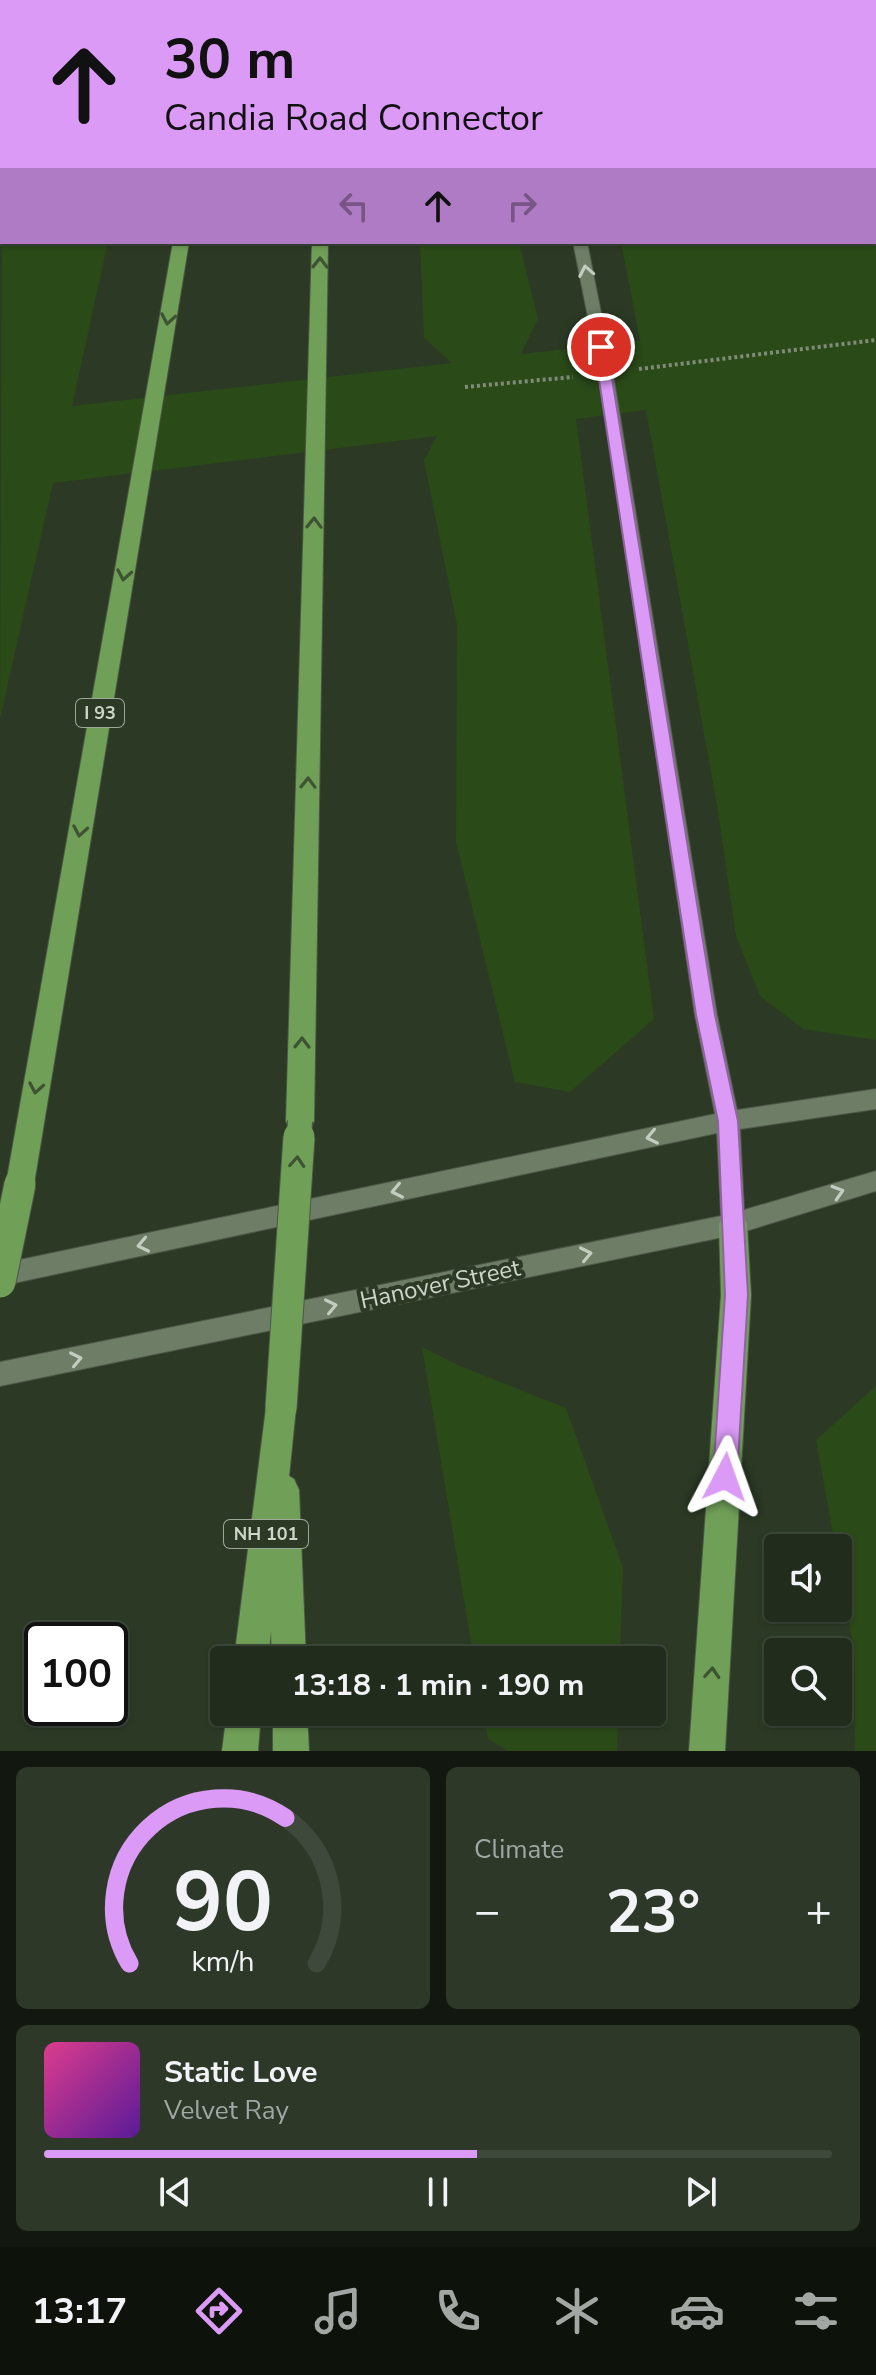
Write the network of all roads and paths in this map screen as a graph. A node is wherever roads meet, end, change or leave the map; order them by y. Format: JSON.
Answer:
{"nodes":[{"id":1,"x":181,"y":244,"type":"edge"},
{"id":2,"x":320,"y":244,"type":"edge"},
{"id":3,"x":580,"y":244,"type":"edge"},
{"id":4,"x":876,"y":340,"type":"edge"},
{"id":5,"x":606,"y":373,"type":"junction"},
{"id":6,"x":465,"y":387,"type":"dead end"},
{"id":7,"x":876,"y":1099,"type":"edge"},
{"id":8,"x":728,"y":1121,"type":"junction"},
{"id":9,"x":876,"y":1181,"type":"edge"},
{"id":10,"x":733,"y":1224,"type":"junction"},
{"id":11,"x":0,"y":1275,"type":"edge"},
{"id":12,"x":0,"y":1282,"type":"edge"},
{"id":13,"x":0,"y":1374,"type":"edge"},
{"id":14,"x":281,"y":1408,"type":"junction"},
{"id":15,"x":253,"y":1646,"type":"edge"},
{"id":16,"x":289,"y":1646,"type":"edge"},
{"id":17,"x":243,"y":1726,"type":"edge"},
{"id":18,"x":290,"y":1726,"type":"edge"},
{"id":19,"x":240,"y":1751,"type":"edge"},
{"id":20,"x":291,"y":1751,"type":"edge"},
{"id":21,"x":707,"y":1751,"type":"edge"}],
"edges":[{"from":1,"to":12,"type":"highway","number":"I 93","one_way":true,"bridge":true},
{"from":14,"to":2,"type":"highway","one_way":true,"bridge":true},
{"from":5,"to":3,"type":"main road","one_way":true},
{"from":4,"to":5,"type":"path"},
{"from":5,"to":6,"type":"path"},
{"from":5,"to":8,"type":"main road"},
{"from":7,"to":8,"type":"main road"},
{"from":8,"to":10,"type":"main road"},
{"from":8,"to":11,"type":"main road","one_way":true},
{"from":10,"to":9,"type":"main road","name":"Hanover Street","one_way":true},
{"from":13,"to":10,"type":"main road","name":"Hanover Street","one_way":true},
{"from":21,"to":10,"type":"highway","one_way":true},
{"from":14,"to":15,"type":"highway","number":"NH 101"},
{"from":14,"to":16,"type":"highway"},
{"from":17,"to":19,"type":"highway"},
{"from":18,"to":20,"type":"highway"}]}
